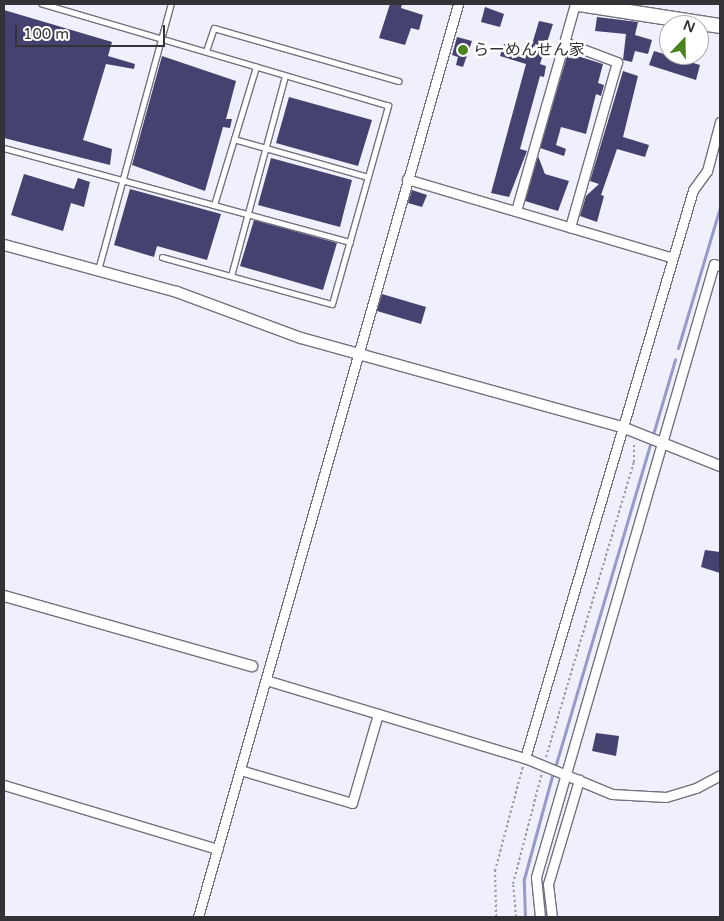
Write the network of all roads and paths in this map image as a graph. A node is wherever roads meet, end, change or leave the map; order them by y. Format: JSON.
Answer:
{"nodes":[{"id":1,"x":42,"y":4,"type":"edge"},
{"id":2,"x":171,"y":4,"type":"edge"},
{"id":3,"x":458,"y":4,"type":"edge"},
{"id":4,"x":578,"y":4,"type":"edge"},
{"id":5,"x":720,"y":26,"type":"edge"},
{"id":6,"x":162,"y":37,"type":"junction"},
{"id":7,"x":564,"y":42,"type":"junction"},
{"id":8,"x":206,"y":51,"type":"junction"},
{"id":9,"x":256,"y":67,"type":"junction"},
{"id":10,"x":285,"y":76,"type":"junction"},
{"id":11,"x":399,"y":80,"type":"dead end"},
{"id":12,"x":720,"y":122,"type":"edge"},
{"id":13,"x":234,"y":139,"type":"junction"},
{"id":14,"x":4,"y":148,"type":"edge"},
{"id":15,"x":264,"y":148,"type":"junction"},
{"id":16,"x":368,"y":177,"type":"junction"},
{"id":17,"x":407,"y":179,"type":"junction"},
{"id":18,"x":120,"y":181,"type":"junction"},
{"id":19,"x":214,"y":205,"type":"junction"},
{"id":20,"x":516,"y":211,"type":"junction"},
{"id":21,"x":248,"y":214,"type":"junction"},
{"id":22,"x":570,"y":227,"type":"junction"},
{"id":23,"x":350,"y":242,"type":"junction"},
{"id":24,"x":4,"y":245,"type":"edge"},
{"id":25,"x":162,"y":257,"type":"dead end"},
{"id":26,"x":673,"y":258,"type":"junction"},
{"id":27,"x":720,"y":266,"type":"edge"},
{"id":28,"x":98,"y":271,"type":"junction"},
{"id":29,"x":231,"y":276,"type":"junction"},
{"id":30,"x":356,"y":352,"type":"junction"},
{"id":31,"x":622,"y":428,"type":"junction"},
{"id":32,"x":639,"y":433,"type":"junction"},
{"id":33,"x":660,"y":440,"type":"junction"},
{"id":34,"x":720,"y":466,"type":"edge"},
{"id":35,"x":4,"y":596,"type":"edge"},
{"id":36,"x":252,"y":666,"type":"dead end"},
{"id":37,"x":266,"y":680,"type":"junction"},
{"id":38,"x":378,"y":714,"type":"junction"},
{"id":39,"x":525,"y":758,"type":"junction"},
{"id":40,"x":544,"y":766,"type":"junction"},
{"id":41,"x":240,"y":770,"type":"junction"},
{"id":42,"x":565,"y":775,"type":"junction"},
{"id":43,"x":720,"y":775,"type":"edge"},
{"id":44,"x":579,"y":780,"type":"junction"},
{"id":45,"x":4,"y":785,"type":"edge"},
{"id":46,"x":218,"y":849,"type":"junction"},
{"id":47,"x":198,"y":917,"type":"edge"},
{"id":48,"x":496,"y":917,"type":"edge"},
{"id":49,"x":516,"y":917,"type":"edge"},
{"id":50,"x":540,"y":917,"type":"edge"},
{"id":51,"x":552,"y":917,"type":"edge"}],
"edges":[{"from":1,"to":6,"type":"lane"},
{"from":2,"to":6,"type":"lane"},
{"from":3,"to":17,"type":"street"},
{"from":4,"to":5,"type":"main road"},
{"from":4,"to":7,"type":"street"},
{"from":6,"to":8,"type":"lane"},
{"from":6,"to":18,"type":"lane"},
{"from":7,"to":20,"type":"street"},
{"from":7,"to":22,"type":"street"},
{"from":8,"to":9,"type":"lane"},
{"from":8,"to":11,"type":"lane"},
{"from":9,"to":10,"type":"lane"},
{"from":9,"to":13,"type":"lane"},
{"from":10,"to":15,"type":"lane"},
{"from":10,"to":16,"type":"lane"},
{"from":12,"to":26,"type":"street"},
{"from":13,"to":15,"type":"lane"},
{"from":13,"to":19,"type":"lane"},
{"from":14,"to":18,"type":"lane"},
{"from":15,"to":16,"type":"lane"},
{"from":15,"to":21,"type":"lane"},
{"from":16,"to":23,"type":"lane"},
{"from":17,"to":20,"type":"street"},
{"from":17,"to":30,"type":"street"},
{"from":18,"to":19,"type":"lane"},
{"from":18,"to":28,"type":"lane"},
{"from":19,"to":21,"type":"lane"},
{"from":20,"to":22,"type":"street"},
{"from":21,"to":23,"type":"lane"},
{"from":21,"to":29,"type":"lane"},
{"from":22,"to":26,"type":"street"},
{"from":23,"to":29,"type":"lane"},
{"from":24,"to":28,"type":"street"},
{"from":25,"to":29,"type":"lane"},
{"from":26,"to":31,"type":"street"},
{"from":27,"to":33,"type":"street"},
{"from":28,"to":30,"type":"street"},
{"from":30,"to":31,"type":"street"},
{"from":30,"to":37,"type":"street"},
{"from":31,"to":32,"type":"street"},
{"from":31,"to":39,"type":"street"},
{"from":32,"to":33,"type":"street"},
{"from":32,"to":40,"type":"path"},
{"from":33,"to":34,"type":"street"},
{"from":33,"to":42,"type":"street"},
{"from":35,"to":36,"type":"street"},
{"from":37,"to":38,"type":"street"},
{"from":37,"to":41,"type":"street"},
{"from":38,"to":39,"type":"street"},
{"from":38,"to":41,"type":"street"},
{"from":39,"to":40,"type":"street"},
{"from":39,"to":48,"type":"path"},
{"from":40,"to":42,"type":"street"},
{"from":40,"to":49,"type":"path"},
{"from":41,"to":46,"type":"street"},
{"from":42,"to":44,"type":"street"},
{"from":42,"to":50,"type":"street"},
{"from":43,"to":44,"type":"street"},
{"from":44,"to":51,"type":"street"},
{"from":45,"to":46,"type":"street"},
{"from":46,"to":47,"type":"street"}]}
